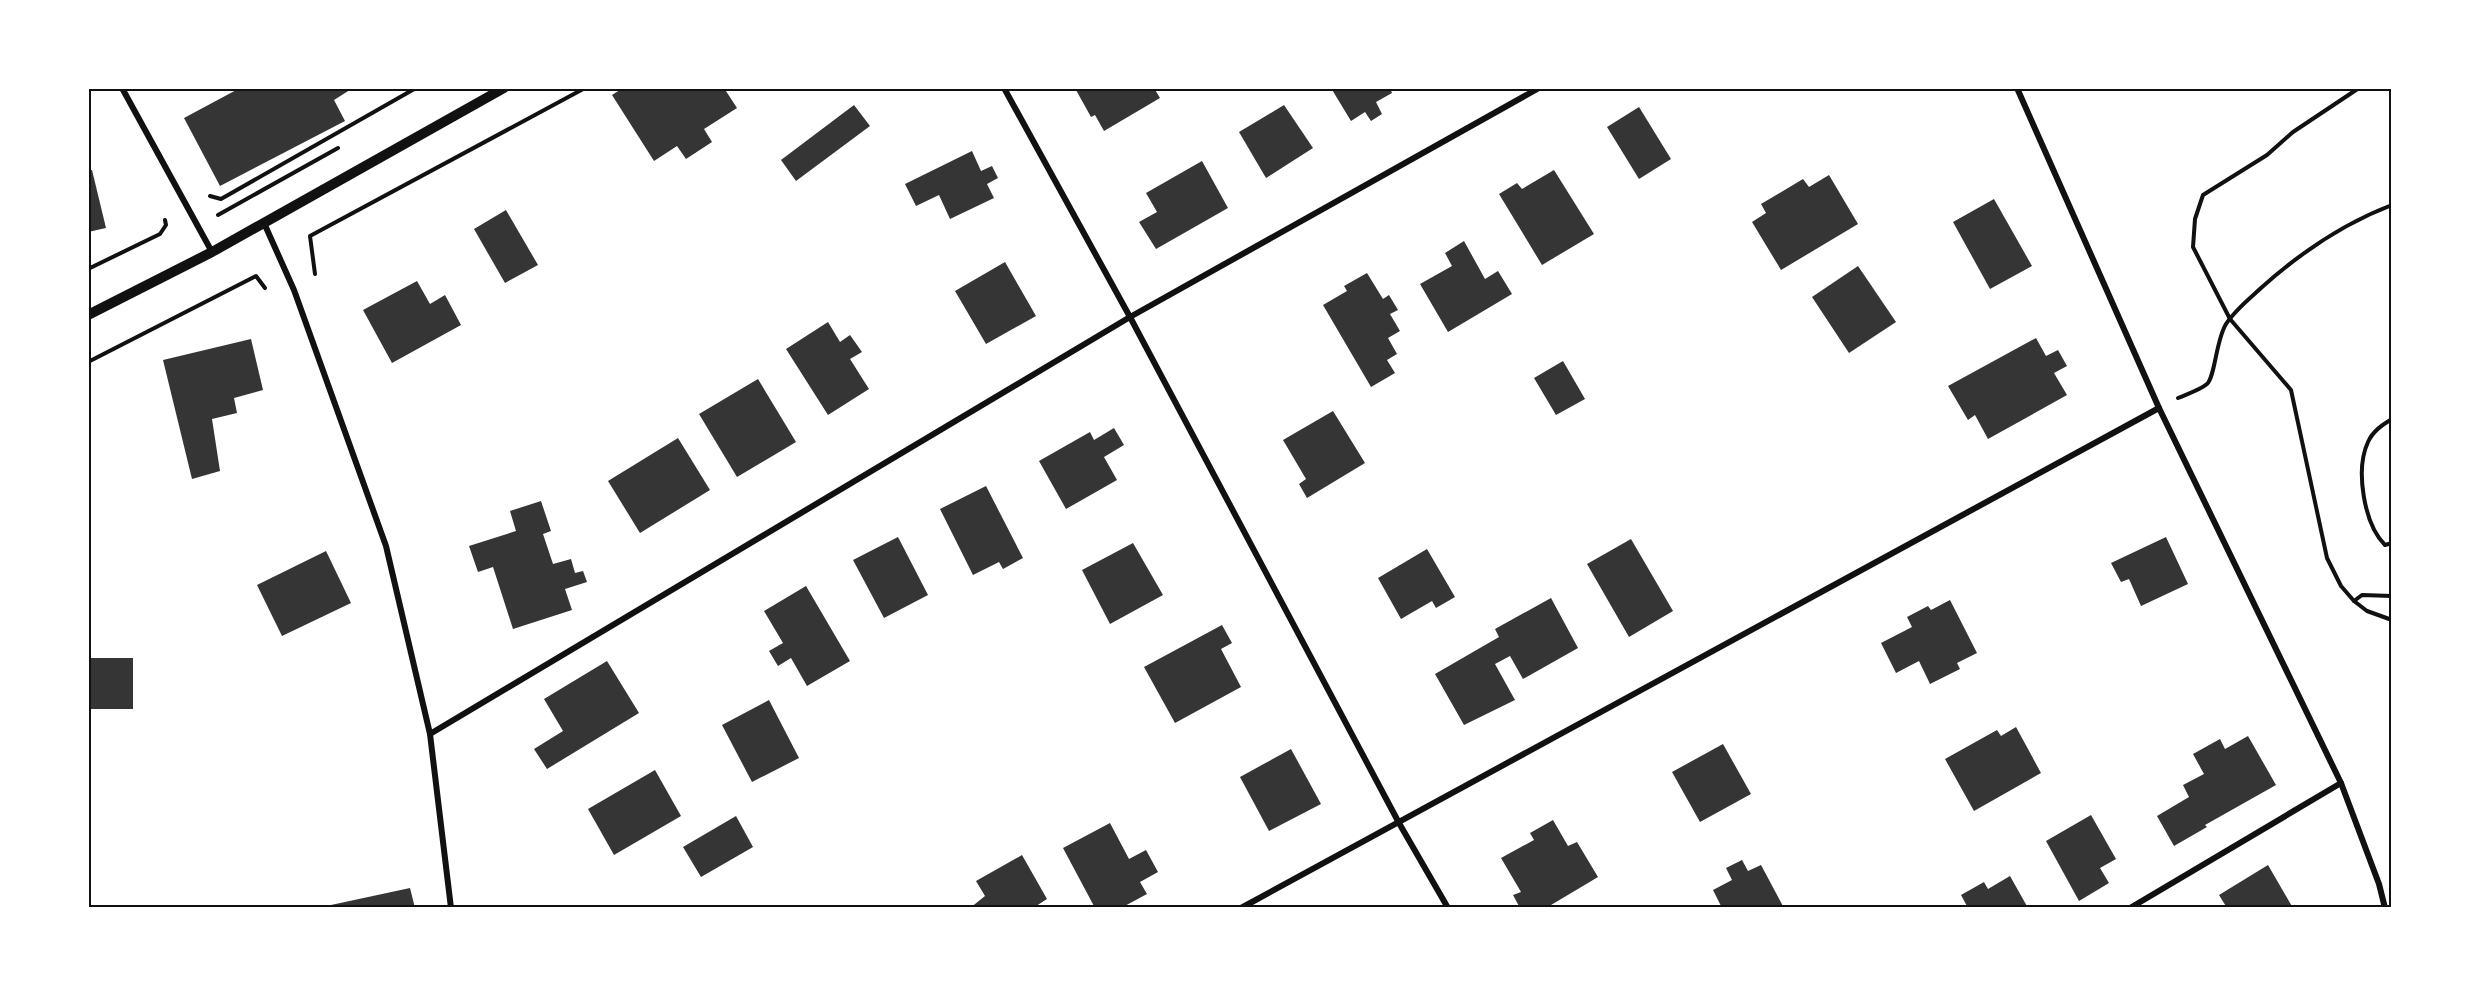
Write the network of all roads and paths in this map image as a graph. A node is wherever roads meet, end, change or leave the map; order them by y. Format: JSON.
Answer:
{"nodes":[{"id":1,"x":122,"y":88,"type":"edge"},
{"id":2,"x":416,"y":88,"type":"edge"},
{"id":3,"x":504,"y":88,"type":"edge"},
{"id":4,"x":585,"y":88,"type":"edge"},
{"id":5,"x":1004,"y":88,"type":"edge"},
{"id":6,"x":1539,"y":88,"type":"edge"},
{"id":7,"x":2017,"y":88,"type":"edge"},
{"id":8,"x":2360,"y":88,"type":"edge"},
{"id":9,"x":345,"y":144,"type":"dead end"},
{"id":10,"x":207,"y":193,"type":"dead end"},
{"id":11,"x":2391,"y":205,"type":"edge"},
{"id":12,"x":165,"y":218,"type":"dead end"},
{"id":13,"x":264,"y":223,"type":"junction"},
{"id":14,"x":198,"y":226,"type":"junction"},
{"id":15,"x":212,"y":252,"type":"junction"},
{"id":16,"x":88,"y":269,"type":"edge"},
{"id":17,"x":316,"y":282,"type":"dead end"},
{"id":18,"x":267,"y":291,"type":"dead end"},
{"id":19,"x":88,"y":315,"type":"edge"},
{"id":20,"x":1130,"y":317,"type":"junction"},
{"id":21,"x":2230,"y":319,"type":"junction"},
{"id":22,"x":88,"y":362,"type":"edge"},
{"id":23,"x":2198,"y":388,"type":"dead end"},
{"id":24,"x":2159,"y":408,"type":"junction"},
{"id":25,"x":2391,"y":419,"type":"edge"},
{"id":26,"x":2391,"y":543,"type":"edge"},
{"id":27,"x":2391,"y":596,"type":"edge"},
{"id":28,"x":2354,"y":601,"type":"junction"},
{"id":29,"x":2391,"y":620,"type":"edge"},
{"id":30,"x":430,"y":734,"type":"junction"},
{"id":31,"x":2341,"y":783,"type":"junction"},
{"id":32,"x":1400,"y":823,"type":"junction"},
{"id":33,"x":451,"y":908,"type":"edge"},
{"id":34,"x":1241,"y":908,"type":"edge"},
{"id":35,"x":1448,"y":908,"type":"edge"},
{"id":36,"x":2130,"y":908,"type":"edge"},
{"id":37,"x":2385,"y":908,"type":"edge"}],
"edges":[{"from":1,"to":14,"type":"street"},
{"from":2,"to":10,"type":"path"},
{"from":3,"to":13,"type":"street"},
{"from":4,"to":17,"type":"path"},
{"from":5,"to":20,"type":"street"},
{"from":6,"to":20,"type":"street"},
{"from":7,"to":24,"type":"street"},
{"from":8,"to":21,"type":"path"},
{"from":9,"to":14,"type":"path"},
{"from":11,"to":21,"type":"path"},
{"from":12,"to":16,"type":"path"},
{"from":13,"to":15,"type":"street"},
{"from":13,"to":30,"type":"street"},
{"from":14,"to":15,"type":"street"},
{"from":15,"to":19,"type":"street"},
{"from":18,"to":22,"type":"path"},
{"from":20,"to":30,"type":"street"},
{"from":20,"to":32,"type":"street"},
{"from":21,"to":23,"type":"path"},
{"from":21,"to":28,"type":"path"},
{"from":24,"to":31,"type":"street"},
{"from":24,"to":32,"type":"street"},
{"from":25,"to":26,"type":"path"},
{"from":27,"to":28,"type":"path"},
{"from":28,"to":29,"type":"path"},
{"from":30,"to":33,"type":"street"},
{"from":31,"to":36,"type":"street"},
{"from":31,"to":37,"type":"street"},
{"from":32,"to":34,"type":"street"},
{"from":32,"to":35,"type":"street"}]}
